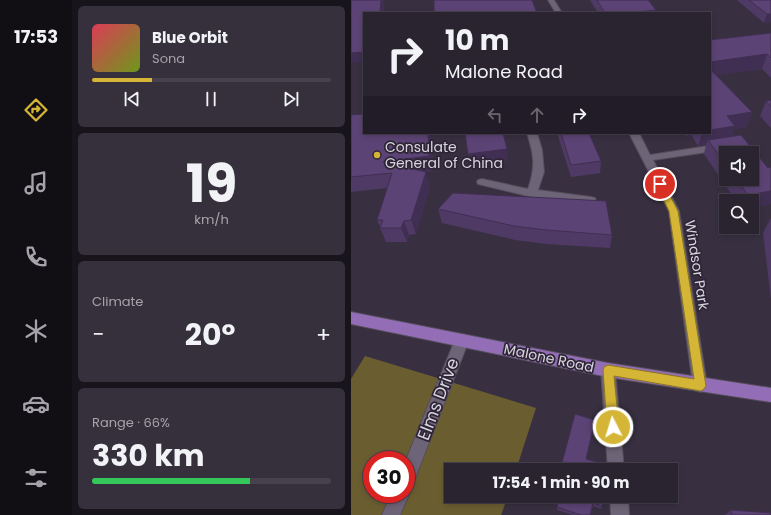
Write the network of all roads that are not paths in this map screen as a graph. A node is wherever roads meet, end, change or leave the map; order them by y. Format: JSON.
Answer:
{"nodes":[{"id":1,"x":551,"y":0,"type":"edge"},
{"id":2,"x":558,"y":12,"type":"edge"},
{"id":3,"x":532,"y":134,"type":"edge"},
{"id":4,"x":635,"y":134,"type":"edge"},
{"id":5,"x":719,"y":148,"type":"edge"},
{"id":6,"x":647,"y":158,"type":"junction"},
{"id":7,"x":482,"y":182,"type":"dead end"},
{"id":8,"x":532,"y":193,"type":"junction"},
{"id":9,"x":591,"y":201,"type":"edge"},
{"id":10,"x":351,"y":318,"type":"edge"},
{"id":11,"x":462,"y":340,"type":"junction"},
{"id":12,"x":608,"y":370,"type":"junction"},
{"id":13,"x":701,"y":386,"type":"junction"},
{"id":14,"x":771,"y":395,"type":"edge"},
{"id":15,"x":415,"y":458,"type":"edge"},
{"id":16,"x":615,"y":463,"type":"edge"},
{"id":17,"x":396,"y":503,"type":"edge"},
{"id":18,"x":619,"y":503,"type":"edge"},
{"id":19,"x":391,"y":515,"type":"edge"},
{"id":20,"x":620,"y":515,"type":"edge"}],
"edges":[{"from":1,"to":2,"type":"street"},
{"from":3,"to":8,"type":"street"},
{"from":4,"to":6,"type":"street","name":"Windsor Park"},
{"from":5,"to":6,"type":"street"},
{"from":6,"to":13,"type":"street","name":"Windsor Park"},
{"from":7,"to":8,"type":"street"},
{"from":8,"to":9,"type":"street"},
{"from":10,"to":11,"type":"main road","name":"Malone Road"},
{"from":11,"to":12,"type":"main road","name":"Malone Road"},
{"from":11,"to":15,"type":"street","name":"Elms Drive"},
{"from":12,"to":13,"type":"main road","name":"Malone Road"},
{"from":12,"to":16,"type":"street"},
{"from":13,"to":14,"type":"main road","name":"Malone Road"},
{"from":17,"to":19,"type":"street"},
{"from":18,"to":20,"type":"street"}]}
